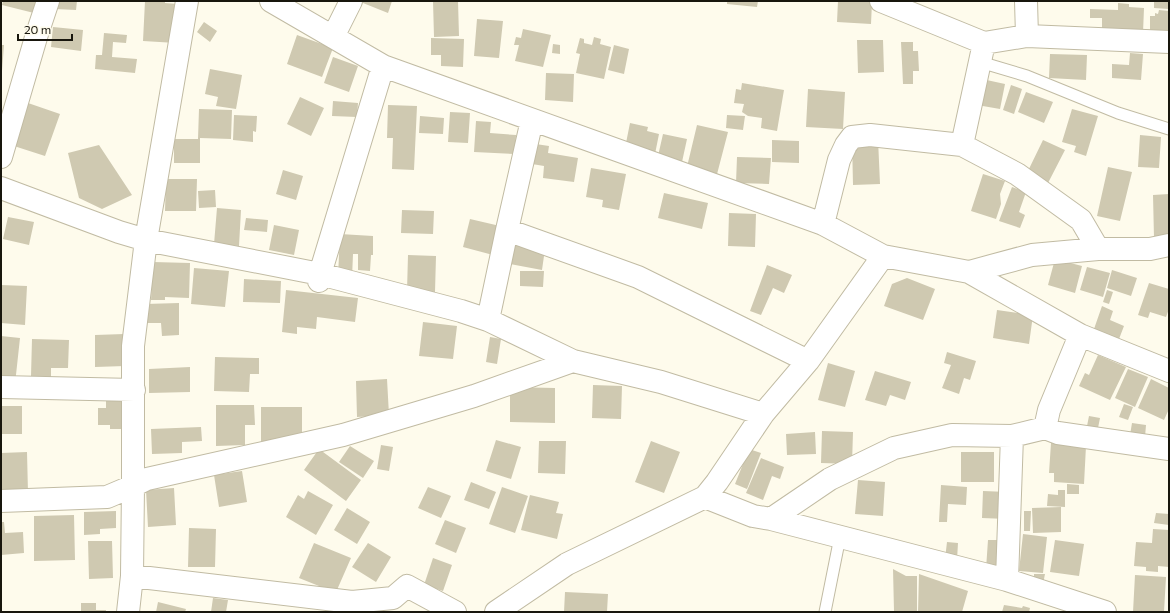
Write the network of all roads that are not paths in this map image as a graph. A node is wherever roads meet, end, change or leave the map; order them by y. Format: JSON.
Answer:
{"nodes":[{"id":1,"x":48,"y":1,"type":"edge"},
{"id":2,"x":187,"y":1,"type":"edge"},
{"id":3,"x":271,"y":1,"type":"edge"},
{"id":4,"x":351,"y":1,"type":"edge"},
{"id":5,"x":881,"y":1,"type":"edge"},
{"id":6,"x":1026,"y":1,"type":"edge"},
{"id":7,"x":1027,"y":36,"type":"junction"},
{"id":8,"x":332,"y":37,"type":"junction"},
{"id":9,"x":1169,"y":42,"type":"edge"},
{"id":10,"x":982,"y":52,"type":"junction"},
{"id":11,"x":383,"y":66,"type":"junction"},
{"id":12,"x":532,"y":120,"type":"junction"},
{"id":13,"x":1169,"y":129,"type":"edge"},
{"id":14,"x":962,"y":145,"type":"junction"},
{"id":15,"x":1,"y":157,"type":"edge"},
{"id":16,"x":1,"y":188,"type":"edge"},
{"id":17,"x":822,"y":224,"type":"junction"},
{"id":18,"x":507,"y":230,"type":"junction"},
{"id":19,"x":146,"y":240,"type":"junction"},
{"id":20,"x":1169,"y":245,"type":"edge"},
{"id":21,"x":1098,"y":249,"type":"junction"},
{"id":22,"x":883,"y":256,"type":"junction"},
{"id":23,"x":969,"y":272,"type":"junction"},
{"id":24,"x":319,"y":277,"type":"junction"},
{"id":25,"x":488,"y":320,"type":"junction"},
{"id":26,"x":1080,"y":335,"type":"junction"},
{"id":27,"x":573,"y":361,"type":"junction"},
{"id":28,"x":808,"y":361,"type":"junction"},
{"id":29,"x":1169,"y":371,"type":"edge"},
{"id":30,"x":1,"y":386,"type":"edge"},
{"id":31,"x":134,"y":390,"type":"junction"},
{"id":32,"x":763,"y":414,"type":"junction"},
{"id":33,"x":1045,"y":428,"type":"junction"},
{"id":34,"x":1012,"y":436,"type":"junction"},
{"id":35,"x":1169,"y":449,"type":"edge"},
{"id":36,"x":133,"y":486,"type":"junction"},
{"id":37,"x":705,"y":497,"type":"junction"},
{"id":38,"x":1,"y":500,"type":"edge"},
{"id":39,"x":771,"y":519,"type":"junction"},
{"id":40,"x":840,"y":537,"type":"junction"},
{"id":41,"x":132,"y":576,"type":"junction"},
{"id":42,"x":1007,"y":580,"type":"junction"},
{"id":43,"x":128,"y":612,"type":"edge"},
{"id":44,"x":455,"y":612,"type":"edge"},
{"id":45,"x":496,"y":612,"type":"edge"},
{"id":46,"x":825,"y":612,"type":"edge"},
{"id":47,"x":1105,"y":612,"type":"edge"}],
"edges":[{"from":1,"to":15,"type":"street"},
{"from":2,"to":19,"type":"street"},
{"from":3,"to":8,"type":"street"},
{"from":4,"to":8,"type":"street"},
{"from":5,"to":10,"type":"street"},
{"from":6,"to":7,"type":"street"},
{"from":7,"to":9,"type":"street"},
{"from":7,"to":10,"type":"street"},
{"from":8,"to":11,"type":"street"},
{"from":10,"to":13,"type":"lane"},
{"from":10,"to":14,"type":"street"},
{"from":11,"to":12,"type":"street"},
{"from":11,"to":24,"type":"street"},
{"from":12,"to":17,"type":"street"},
{"from":12,"to":18,"type":"street"},
{"from":14,"to":17,"type":"street"},
{"from":14,"to":21,"type":"street"},
{"from":16,"to":19,"type":"street"},
{"from":17,"to":22,"type":"street"},
{"from":18,"to":25,"type":"street"},
{"from":18,"to":28,"type":"street"},
{"from":19,"to":24,"type":"street"},
{"from":19,"to":31,"type":"street"},
{"from":20,"to":21,"type":"street"},
{"from":21,"to":23,"type":"street"},
{"from":22,"to":23,"type":"street"},
{"from":22,"to":28,"type":"street"},
{"from":23,"to":26,"type":"street"},
{"from":24,"to":25,"type":"street"},
{"from":25,"to":27,"type":"street"},
{"from":26,"to":29,"type":"street"},
{"from":26,"to":33,"type":"street"},
{"from":27,"to":32,"type":"street"},
{"from":27,"to":36,"type":"street"},
{"from":28,"to":32,"type":"street"},
{"from":30,"to":31,"type":"street"},
{"from":31,"to":36,"type":"street"},
{"from":32,"to":37,"type":"street"},
{"from":33,"to":34,"type":"street"},
{"from":33,"to":35,"type":"street"},
{"from":34,"to":39,"type":"street"},
{"from":34,"to":42,"type":"street"},
{"from":36,"to":38,"type":"street"},
{"from":36,"to":41,"type":"street"},
{"from":37,"to":39,"type":"street"},
{"from":37,"to":45,"type":"street"},
{"from":39,"to":40,"type":"street"},
{"from":40,"to":42,"type":"street"},
{"from":40,"to":46,"type":"lane"},
{"from":41,"to":43,"type":"street"},
{"from":41,"to":44,"type":"street"},
{"from":42,"to":47,"type":"street"}]}
